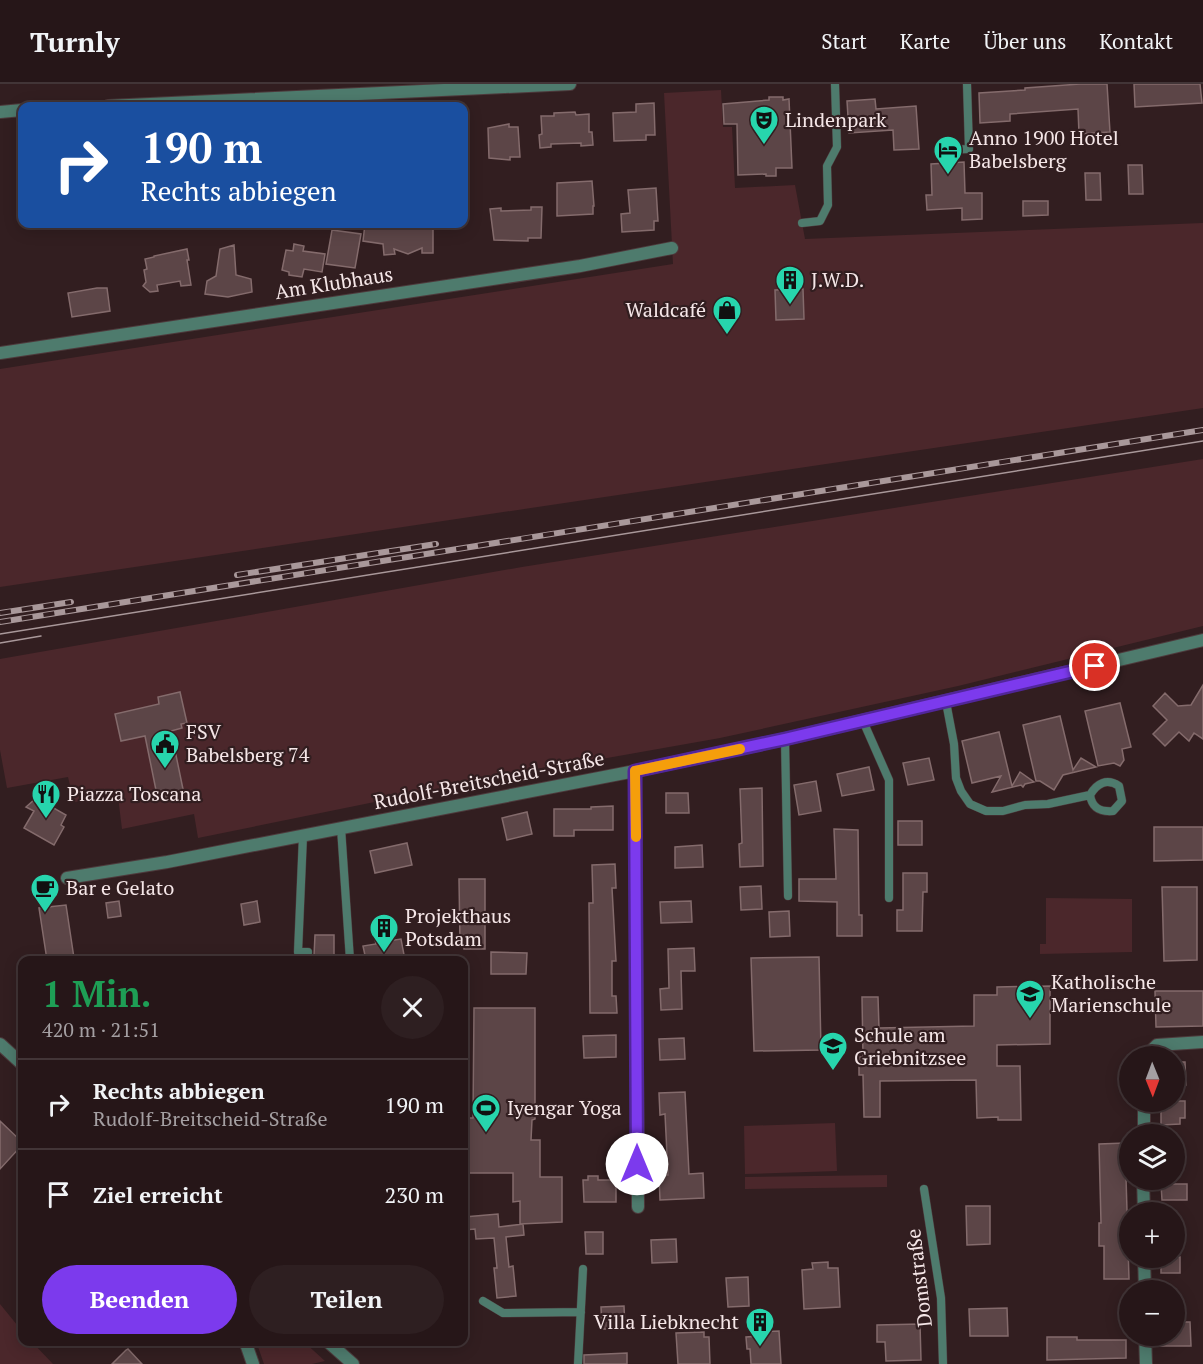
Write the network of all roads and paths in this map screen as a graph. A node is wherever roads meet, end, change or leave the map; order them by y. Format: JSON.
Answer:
{"nodes":[{"id":1,"x":570,"y":84,"type":"edge"},
{"id":2,"x":835,"y":84,"type":"edge"},
{"id":3,"x":967,"y":84,"type":"edge"},
{"id":4,"x":192,"y":102,"type":"edge"},
{"id":5,"x":18,"y":111,"type":"edge"},
{"id":6,"x":0,"y":112,"type":"edge"},
{"id":7,"x":941,"y":150,"type":"dead end"},
{"id":8,"x":802,"y":223,"type":"dead end"},
{"id":9,"x":672,"y":248,"type":"dead end"},
{"id":10,"x":0,"y":353,"type":"edge"},
{"id":11,"x":1203,"y":640,"type":"edge"},
{"id":12,"x":946,"y":702,"type":"junction"},
{"id":13,"x":863,"y":721,"type":"junction"},
{"id":14,"x":785,"y":739,"type":"junction"},
{"id":15,"x":635,"y":771,"type":"junction"},
{"id":16,"x":1090,"y":795,"type":"junction"},
{"id":17,"x":341,"y":828,"type":"junction"},
{"id":18,"x":303,"y":836,"type":"junction"},
{"id":19,"x":67,"y":878,"type":"dead end"},
{"id":20,"x":788,"y":896,"type":"dead end"},
{"id":21,"x":889,"y":898,"type":"dead end"},
{"id":22,"x":308,"y":956,"type":"edge"},
{"id":23,"x":350,"y":956,"type":"edge"},
{"id":24,"x":1203,"y":1042,"type":"edge"},
{"id":25,"x":0,"y":1044,"type":"edge"},
{"id":26,"x":1156,"y":1046,"type":"edge"},
{"id":27,"x":18,"y":1060,"type":"edge"},
{"id":28,"x":924,"y":1189,"type":"dead end"},
{"id":29,"x":638,"y":1207,"type":"dead end"},
{"id":30,"x":583,"y":1269,"type":"dead end"},
{"id":31,"x":483,"y":1301,"type":"dead end"},
{"id":32,"x":581,"y":1312,"type":"junction"},
{"id":33,"x":247,"y":1346,"type":"edge"},
{"id":34,"x":333,"y":1346,"type":"edge"},
{"id":35,"x":1145,"y":1346,"type":"edge"},
{"id":36,"x":253,"y":1364,"type":"edge"},
{"id":37,"x":353,"y":1364,"type":"edge"},
{"id":38,"x":578,"y":1364,"type":"edge"},
{"id":39,"x":944,"y":1364,"type":"edge"},
{"id":40,"x":1146,"y":1364,"type":"edge"}],
"edges":[{"from":1,"to":4,"type":"street"},
{"from":2,"to":8,"type":"lane"},
{"from":3,"to":7,"type":"lane"},
{"from":5,"to":6,"type":"street"},
{"from":9,"to":10,"type":"street","name":"Am Klubhaus"},
{"from":11,"to":12,"type":"street","name":"Rudolf-Breitscheid-Straße"},
{"from":12,"to":13,"type":"street","name":"Rudolf-Breitscheid-Straße"},
{"from":12,"to":16,"type":"lane"},
{"from":13,"to":14,"type":"street","name":"Rudolf-Breitscheid-Straße"},
{"from":13,"to":21,"type":"lane"},
{"from":14,"to":15,"type":"street","name":"Rudolf-Breitscheid-Straße"},
{"from":14,"to":20,"type":"lane"},
{"from":15,"to":17,"type":"street","name":"Rudolf-Breitscheid-Straße"},
{"from":15,"to":29,"type":"street"},
{"from":16,"to":16,"type":"lane"},
{"from":17,"to":18,"type":"street","name":"Rudolf-Breitscheid-Straße"},
{"from":17,"to":23,"type":"lane"},
{"from":18,"to":19,"type":"street","name":"Rudolf-Breitscheid-Straße"},
{"from":18,"to":22,"type":"lane"},
{"from":24,"to":26,"type":"street"},
{"from":25,"to":27,"type":"street"},
{"from":28,"to":39,"type":"lane","name":"Domstraße"},
{"from":30,"to":32,"type":"lane"},
{"from":31,"to":32,"type":"lane"},
{"from":32,"to":38,"type":"lane"},
{"from":33,"to":36,"type":"street"},
{"from":34,"to":37,"type":"street"},
{"from":35,"to":40,"type":"street"}]}
